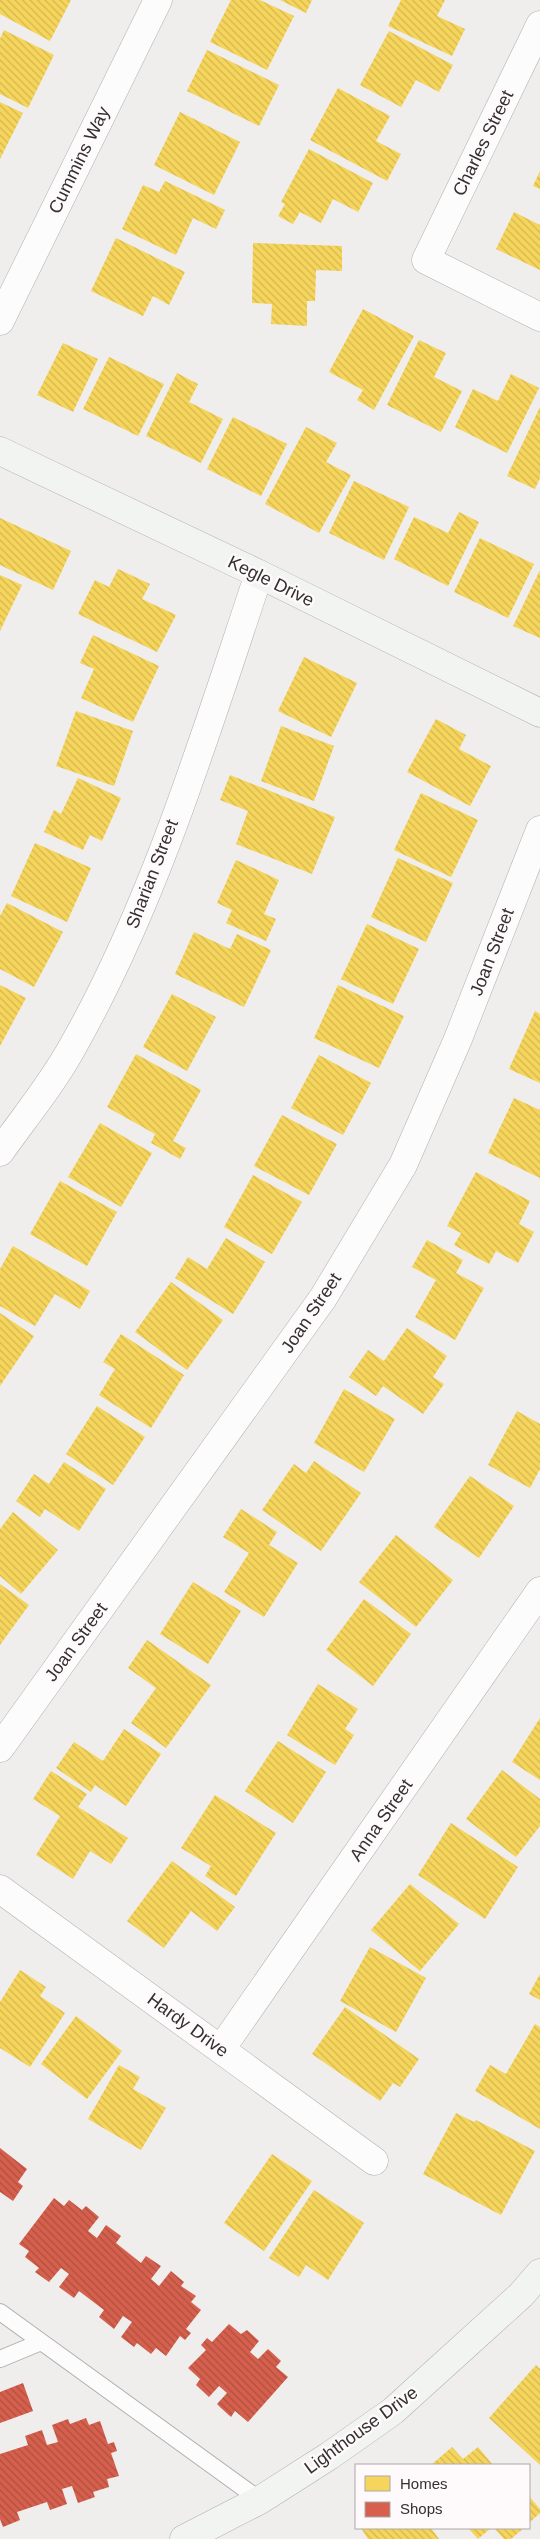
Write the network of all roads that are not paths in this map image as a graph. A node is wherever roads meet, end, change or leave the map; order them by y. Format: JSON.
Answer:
{"nodes":[{"id":1,"x":158,"y":0,"type":"edge"},
{"id":2,"x":540,"y":25,"type":"edge"},
{"id":3,"x":540,"y":317,"type":"edge"},
{"id":4,"x":0,"y":320,"type":"edge"},
{"id":5,"x":0,"y":451,"type":"edge"},
{"id":6,"x":259,"y":574,"type":"junction"},
{"id":7,"x":540,"y":713,"type":"edge"},
{"id":8,"x":540,"y":830,"type":"edge"},
{"id":9,"x":0,"y":1152,"type":"edge"},
{"id":10,"x":540,"y":1591,"type":"edge"},
{"id":11,"x":0,"y":1748,"type":"edge"},
{"id":12,"x":0,"y":1889,"type":"edge"},
{"id":13,"x":221,"y":2049,"type":"junction"},
{"id":14,"x":374,"y":2161,"type":"dead end"},
{"id":15,"x":540,"y":2272,"type":"edge"},
{"id":16,"x":0,"y":2312,"type":"edge"},
{"id":17,"x":41,"y":2342,"type":"junction"},
{"id":18,"x":0,"y":2359,"type":"edge"},
{"id":19,"x":260,"y":2500,"type":"junction"},
{"id":20,"x":184,"y":2539,"type":"edge"}],
"edges":[{"from":1,"to":4,"type":"street","name":"Cummins Way"},
{"from":2,"to":3,"type":"street","name":"Charles Street"},
{"from":5,"to":6,"type":"street","name":"Kegle Drive"},
{"from":6,"to":7,"type":"street","name":"Kegle Drive"},
{"from":6,"to":9,"type":"street","name":"Sharian Street"},
{"from":8,"to":11,"type":"street","name":"Joan Street"},
{"from":10,"to":13,"type":"street","name":"Anna Street"},
{"from":12,"to":13,"type":"street","name":"Hardy Drive"},
{"from":13,"to":14,"type":"street","name":"Hardy Drive"},
{"from":15,"to":19,"type":"street","name":"Lighthouse Drive"},
{"from":16,"to":17,"type":"lane"},
{"from":17,"to":18,"type":"lane"},
{"from":17,"to":19,"type":"lane"},
{"from":19,"to":20,"type":"street","name":"Lighthouse Drive"}]}
